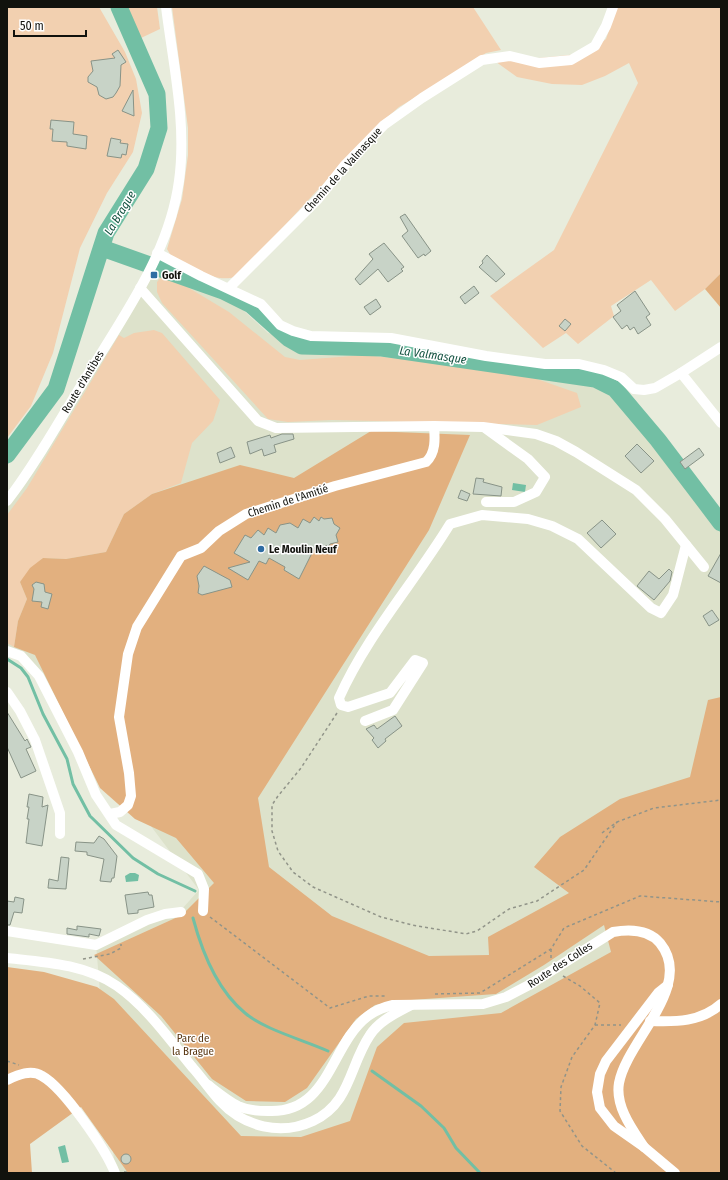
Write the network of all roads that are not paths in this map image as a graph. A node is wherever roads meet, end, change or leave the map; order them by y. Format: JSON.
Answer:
{"nodes":[{"id":1,"x":166,"y":7,"type":"edge"},
{"id":2,"x":613,"y":7,"type":"edge"},
{"id":3,"x":156,"y":256,"type":"junction"},
{"id":4,"x":140,"y":288,"type":"junction"},
{"id":5,"x":229,"y":288,"type":"junction"},
{"id":6,"x":721,"y":347,"type":"edge"},
{"id":7,"x":681,"y":373,"type":"junction"},
{"id":8,"x":721,"y":423,"type":"edge"},
{"id":9,"x":434,"y":426,"type":"junction"},
{"id":10,"x":484,"y":427,"type":"junction"},
{"id":11,"x":7,"y":501,"type":"edge"},
{"id":12,"x":486,"y":502,"type":"dead end"},
{"id":13,"x":686,"y":545,"type":"junction"},
{"id":14,"x":704,"y":567,"type":"dead end"},
{"id":15,"x":7,"y":651,"type":"edge"},
{"id":16,"x":7,"y":692,"type":"edge"},
{"id":17,"x":365,"y":722,"type":"dead end"},
{"id":18,"x":110,"y":814,"type":"junction"},
{"id":19,"x":60,"y":834,"type":"dead end"},
{"id":20,"x":203,"y":911,"type":"road end"},
{"id":21,"x":181,"y":912,"type":"dead end"},
{"id":22,"x":7,"y":931,"type":"edge"},
{"id":23,"x":7,"y":958,"type":"edge"},
{"id":24,"x":668,"y":985,"type":"junction"},
{"id":25,"x":721,"y":1004,"type":"edge"},
{"id":26,"x":411,"y":1005,"type":"junction"},
{"id":27,"x":650,"y":1021,"type":"junction"},
{"id":28,"x":7,"y":1080,"type":"edge"},
{"id":29,"x":208,"y":1085,"type":"junction"},
{"id":30,"x":644,"y":1147,"type":"junction"},
{"id":31,"x":115,"y":1173,"type":"edge"},
{"id":32,"x":675,"y":1173,"type":"edge"}],
"edges":[{"from":1,"to":3,"type":"street","name":"Route d'Antibes"},
{"from":2,"to":5,"type":"street","name":"Chemin de la Valmasque"},
{"from":3,"to":4,"type":"street","name":"Route d'Antibes"},
{"from":3,"to":5,"type":"street"},
{"from":4,"to":9,"type":"street"},
{"from":4,"to":11,"type":"street","name":"Route d'Antibes"},
{"from":5,"to":7,"type":"street"},
{"from":6,"to":7,"type":"street"},
{"from":7,"to":8,"type":"street"},
{"from":9,"to":10,"type":"street"},
{"from":9,"to":18,"type":"street","name":"Chemin de l'Amitié"},
{"from":10,"to":12,"type":"street"},
{"from":10,"to":13,"type":"street"},
{"from":13,"to":14,"type":"street"},
{"from":13,"to":17,"type":"street"},
{"from":15,"to":18,"type":"street"},
{"from":16,"to":19,"type":"street"},
{"from":18,"to":20,"type":"street"},
{"from":21,"to":22,"type":"street"},
{"from":23,"to":29,"type":"street","name":"Route des Colles"},
{"from":24,"to":26,"type":"street","name":"Route des Colles"},
{"from":24,"to":27,"type":"street","name":"Route des Colles"},
{"from":24,"to":30,"type":"street","name":"Route des Colles"},
{"from":25,"to":27,"type":"street"},
{"from":26,"to":29,"type":"street","name":"Route des Colles"},
{"from":26,"to":29,"type":"street","name":"Route des Colles"},
{"from":27,"to":30,"type":"street","name":"Route des Colles"},
{"from":28,"to":31,"type":"street"},
{"from":30,"to":32,"type":"street","name":"Route des Colles"}]}
